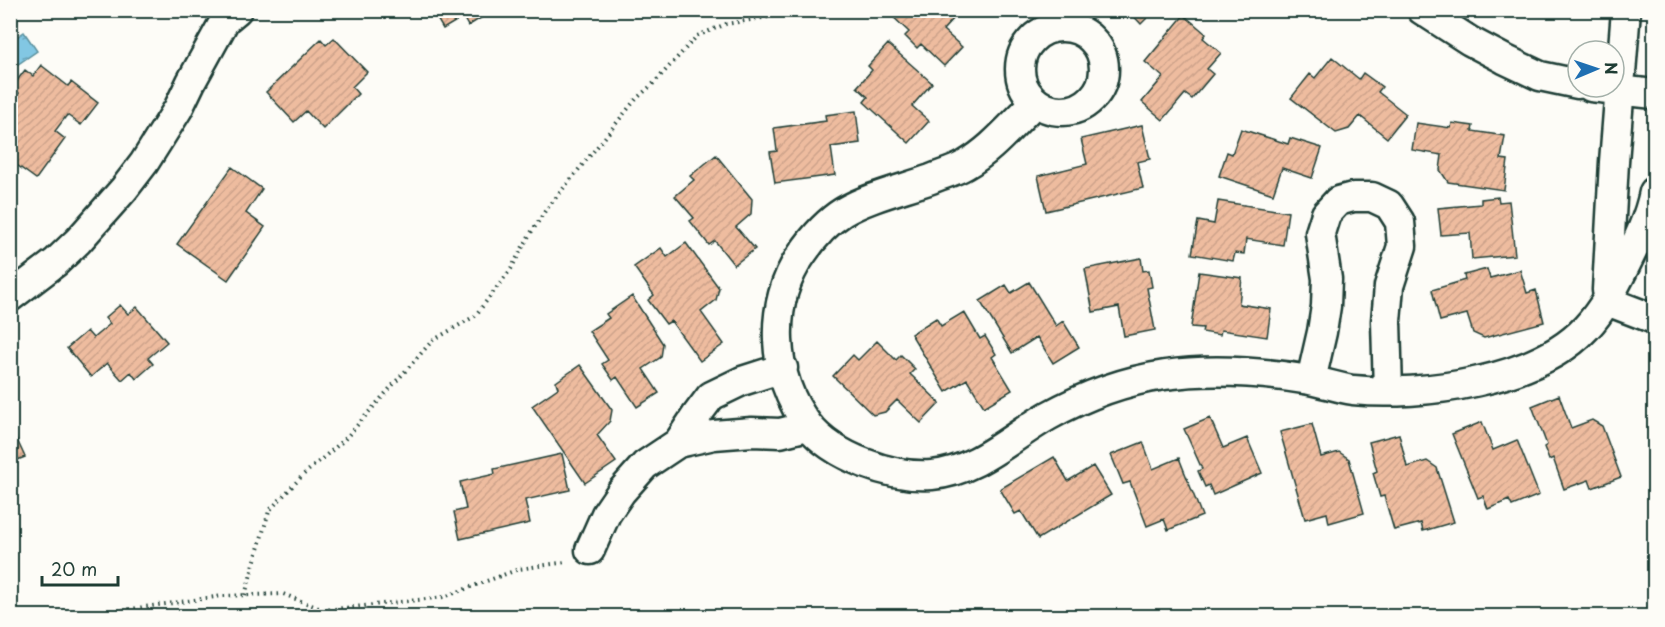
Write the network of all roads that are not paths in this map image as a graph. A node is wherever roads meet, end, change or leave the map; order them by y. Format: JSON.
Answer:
{"nodes":[{"id":1,"x":237,"y":10,"type":"edge"},
{"id":2,"x":1422,"y":10,"type":"edge"},
{"id":3,"x":1626,"y":10,"type":"edge"},
{"id":4,"x":1077,"y":19,"type":"edge"},
{"id":5,"x":1625,"y":39,"type":"edge"},
{"id":6,"x":1566,"y":81,"type":"edge"},
{"id":7,"x":1626,"y":92,"type":"edge"},
{"id":8,"x":1654,"y":94,"type":"edge"},
{"id":9,"x":1619,"y":99,"type":"edge"},
{"id":10,"x":1036,"y":102,"type":"junction"},
{"id":11,"x":1654,"y":192,"type":"edge"},
{"id":12,"x":10,"y":297,"type":"edge"},
{"id":13,"x":1607,"y":301,"type":"junction"},
{"id":14,"x":1654,"y":319,"type":"edge"},
{"id":15,"x":783,"y":368,"type":"junction"},
{"id":16,"x":1311,"y":380,"type":"junction"},
{"id":17,"x":1388,"y":391,"type":"junction"},
{"id":18,"x":808,"y":426,"type":"junction"},
{"id":19,"x":678,"y":443,"type":"junction"},
{"id":20,"x":590,"y":549,"type":"road end"}],
"edges":[{"from":1,"to":12,"type":"street"},
{"from":2,"to":6,"type":"street"},
{"from":3,"to":5,"type":"street"},
{"from":4,"to":10,"type":"street"},
{"from":4,"to":10,"type":"street"},
{"from":7,"to":8,"type":"street"},
{"from":9,"to":13,"type":"street"},
{"from":10,"to":15,"type":"street"},
{"from":11,"to":13,"type":"street"},
{"from":13,"to":14,"type":"street"},
{"from":13,"to":17,"type":"street"},
{"from":15,"to":18,"type":"street"},
{"from":15,"to":19,"type":"street"},
{"from":16,"to":17,"type":"street"},
{"from":16,"to":17,"type":"street"},
{"from":16,"to":18,"type":"street"},
{"from":18,"to":19,"type":"street"},
{"from":19,"to":20,"type":"street"}]}
